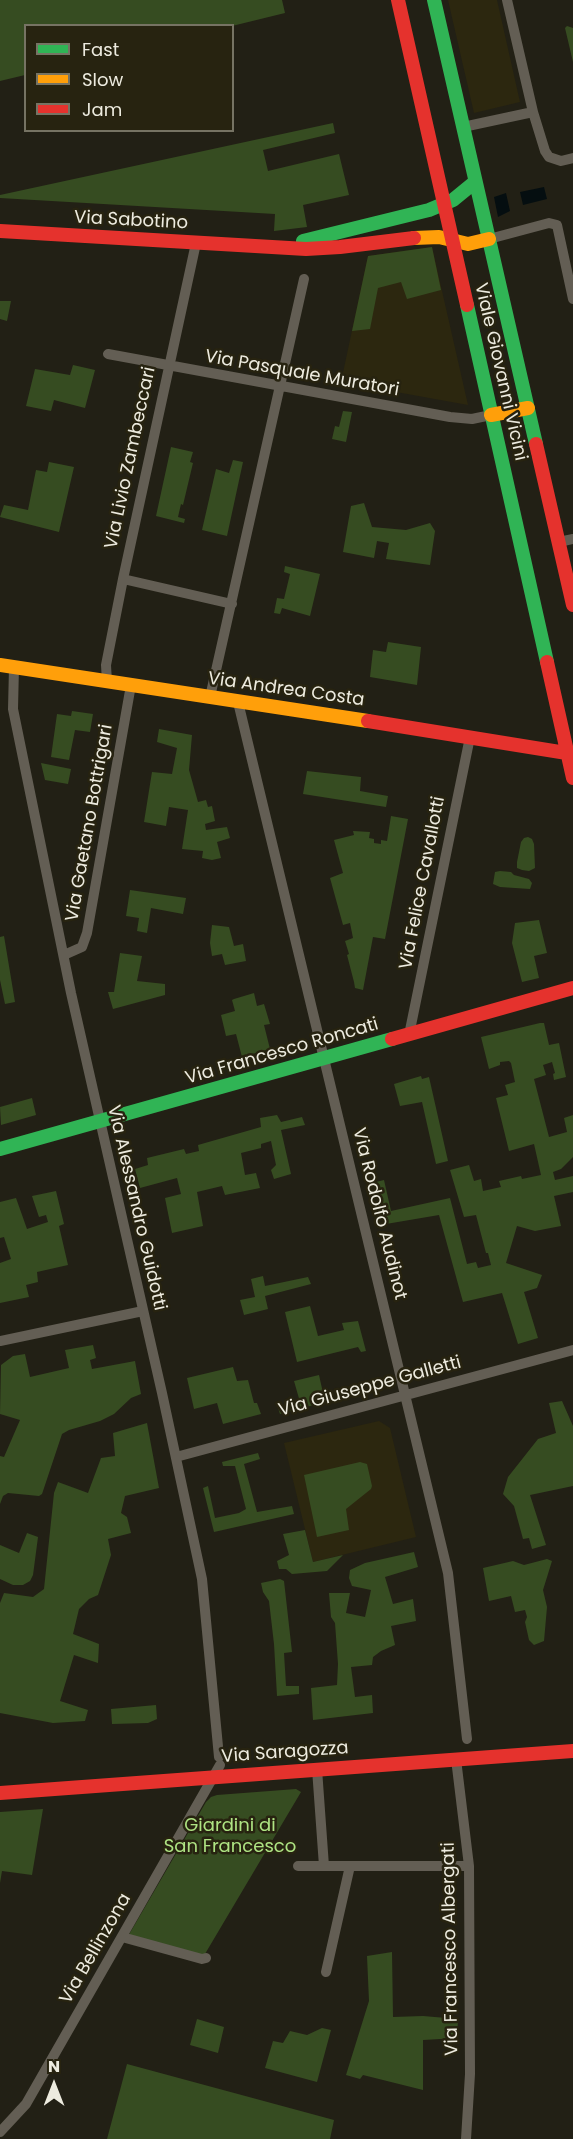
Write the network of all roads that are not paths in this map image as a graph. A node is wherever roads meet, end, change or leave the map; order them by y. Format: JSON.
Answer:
{"nodes":[{"id":1,"x":398,"y":0,"type":"edge"},
{"id":2,"x":434,"y":0,"type":"edge"},
{"id":3,"x":507,"y":0,"type":"edge"},
{"id":4,"x":533,"y":112,"type":"junction"},
{"id":5,"x":463,"y":127,"type":"junction"},
{"id":6,"x":573,"y":158,"type":"edge"},
{"id":7,"x":476,"y":182,"type":"junction"},
{"id":8,"x":444,"y":204,"type":"junction"},
{"id":9,"x":0,"y":231,"type":"edge"},
{"id":10,"x":489,"y":239,"type":"junction"},
{"id":11,"x":452,"y":240,"type":"junction"},
{"id":12,"x":196,"y":243,"type":"junction"},
{"id":13,"x":260,"y":246,"type":"junction"},
{"id":14,"x":304,"y":279,"type":"dead end"},
{"id":15,"x":573,"y":299,"type":"edge"},
{"id":16,"x":108,"y":354,"type":"dead end"},
{"id":17,"x":168,"y":366,"type":"junction"},
{"id":18,"x":280,"y":386,"type":"junction"},
{"id":19,"x":528,"y":408,"type":"junction"},
{"id":20,"x":491,"y":415,"type":"junction"},
{"id":21,"x":573,"y":539,"type":"edge"},
{"id":22,"x":559,"y":542,"type":"junction"},
{"id":23,"x":123,"y":579,"type":"junction"},
{"id":24,"x":232,"y":604,"type":"junction"},
{"id":25,"x":573,"y":605,"type":"edge"},
{"id":26,"x":7,"y":666,"type":"edge"},
{"id":27,"x":107,"y":682,"type":"junction"},
{"id":28,"x":131,"y":686,"type":"junction"},
{"id":29,"x":210,"y":697,"type":"junction"},
{"id":30,"x":238,"y":702,"type":"junction"},
{"id":31,"x":470,"y":737,"type":"junction"},
{"id":32,"x":570,"y":753,"type":"edge"},
{"id":33,"x":573,"y":778,"type":"edge"},
{"id":34,"x":64,"y":955,"type":"junction"},
{"id":35,"x":573,"y":988,"type":"edge"},
{"id":36,"x":409,"y":1035,"type":"junction"},
{"id":37,"x":324,"y":1059,"type":"junction"},
{"id":38,"x":100,"y":1121,"type":"junction"},
{"id":39,"x":0,"y":1149,"type":"edge"},
{"id":40,"x":143,"y":1311,"type":"junction"},
{"id":41,"x":0,"y":1341,"type":"edge"},
{"id":42,"x":573,"y":1350,"type":"edge"},
{"id":43,"x":407,"y":1395,"type":"junction"},
{"id":44,"x":176,"y":1457,"type":"junction"},
{"id":45,"x":465,"y":1751,"type":"junction"},
{"id":46,"x":573,"y":1751,"type":"edge"},
{"id":47,"x":217,"y":1766,"type":"junction"},
{"id":48,"x":316,"y":1769,"type":"junction"},
{"id":49,"x":0,"y":1793,"type":"edge"},
{"id":50,"x":298,"y":1866,"type":"dead end"},
{"id":51,"x":324,"y":1866,"type":"junction"},
{"id":52,"x":350,"y":1866,"type":"junction"},
{"id":53,"x":469,"y":1866,"type":"junction"},
{"id":54,"x":122,"y":1937,"type":"junction"},
{"id":55,"x":206,"y":1958,"type":"dead end"},
{"id":56,"x":326,"y":1972,"type":"dead end"},
{"id":57,"x":0,"y":2132,"type":"edge"},
{"id":58,"x":466,"y":2139,"type":"edge"}],
"edges":[{"from":1,"to":8,"type":"main road","name":"Viale Giovanni Vicini"},
{"from":2,"to":5,"type":"main road","name":"Viale Giovanni Vicini"},
{"from":3,"to":4,"type":"street"},
{"from":4,"to":5,"type":"street"},
{"from":4,"to":6,"type":"street"},
{"from":5,"to":7,"type":"main road","name":"Viale Giovanni Vicini"},
{"from":7,"to":8,"type":"main road","name":"Via Sabotino"},
{"from":7,"to":10,"type":"main road","name":"Viale Giovanni Vicini"},
{"from":8,"to":11,"type":"main road","name":"Viale Giovanni Vicini"},
{"from":8,"to":13,"type":"main road","name":"Via Sabotino"},
{"from":9,"to":12,"type":"main road","name":"Via Sabotino"},
{"from":10,"to":11,"type":"main road","name":"Via Sabotino"},
{"from":10,"to":15,"type":"street"},
{"from":10,"to":19,"type":"main road","name":"Viale Giovanni Vicini"},
{"from":11,"to":13,"type":"main road","name":"Via Sabotino"},
{"from":11,"to":20,"type":"main road","name":"Viale Giovanni Vicini"},
{"from":12,"to":13,"type":"main road","name":"Via Sabotino"},
{"from":12,"to":17,"type":"street","name":"Via Livio Zambeccari"},
{"from":14,"to":18,"type":"street"},
{"from":16,"to":17,"type":"street","name":"Via Pasquale Muratori"},
{"from":17,"to":18,"type":"street","name":"Via Pasquale Muratori"},
{"from":17,"to":23,"type":"street","name":"Via Livio Zambeccari"},
{"from":18,"to":20,"type":"street","name":"Via Pasquale Muratori"},
{"from":18,"to":24,"type":"street"},
{"from":19,"to":20,"type":"main road"},
{"from":19,"to":22,"type":"main road","name":"Viale Giovanni Vicini"},
{"from":20,"to":32,"type":"main road","name":"Viale Giovanni Vicini"},
{"from":21,"to":22,"type":"street"},
{"from":22,"to":25,"type":"main road","name":"Viale Giovanni Vicini"},
{"from":23,"to":24,"type":"street"},
{"from":23,"to":27,"type":"street","name":"Via Livio Zambeccari"},
{"from":24,"to":29,"type":"street"},
{"from":26,"to":27,"type":"main road","name":"Via Andrea Costa"},
{"from":26,"to":34,"type":"street","name":"Via Alessandro Guidotti"},
{"from":27,"to":28,"type":"main road","name":"Via Andrea Costa"},
{"from":28,"to":29,"type":"main road","name":"Via Andrea Costa"},
{"from":28,"to":34,"type":"street","name":"Via Gaetano Bottrigari"},
{"from":29,"to":30,"type":"main road","name":"Via Andrea Costa"},
{"from":30,"to":31,"type":"main road","name":"Via Andrea Costa"},
{"from":30,"to":37,"type":"street","name":"Via Rodolfo Audinot"},
{"from":31,"to":32,"type":"main road","name":"Via Andrea Costa"},
{"from":31,"to":36,"type":"street","name":"Via Felice Cavallotti"},
{"from":32,"to":33,"type":"main road","name":"Viale Giovanni Vicini"},
{"from":34,"to":38,"type":"street","name":"Via Alessandro Guidotti"},
{"from":35,"to":36,"type":"main road","name":"Via Francesco Roncati"},
{"from":36,"to":37,"type":"main road","name":"Via Francesco Roncati"},
{"from":37,"to":38,"type":"main road","name":"Via Francesco Roncati"},
{"from":37,"to":43,"type":"street","name":"Via Rodolfo Audinot"},
{"from":38,"to":39,"type":"main road","name":"Via Francesco Roncati"},
{"from":38,"to":40,"type":"street","name":"Via Alessandro Guidotti"},
{"from":40,"to":41,"type":"street"},
{"from":40,"to":44,"type":"street","name":"Via Alessandro Guidotti"},
{"from":42,"to":43,"type":"street","name":"Via Giuseppe Galletti"},
{"from":43,"to":44,"type":"street","name":"Via Giuseppe Galletti"},
{"from":43,"to":45,"type":"street","name":"Via Rodolfo Audinot"},
{"from":44,"to":47,"type":"street","name":"Via Alessandro Guidotti"},
{"from":45,"to":46,"type":"main road","name":"Via Saragozza"},
{"from":45,"to":48,"type":"main road","name":"Via Saragozza"},
{"from":45,"to":53,"type":"street","name":"Via Francesco Albergati"},
{"from":47,"to":48,"type":"main road","name":"Via Saragozza"},
{"from":47,"to":49,"type":"main road","name":"Via Saragozza"},
{"from":47,"to":54,"type":"street","name":"Via Bellinzona"},
{"from":48,"to":51,"type":"street"},
{"from":50,"to":51,"type":"street"},
{"from":51,"to":52,"type":"street"},
{"from":52,"to":53,"type":"street"},
{"from":52,"to":56,"type":"street"},
{"from":53,"to":58,"type":"street","name":"Via Francesco Albergati"},
{"from":54,"to":55,"type":"street"},
{"from":54,"to":57,"type":"street","name":"Via Bellinzona"}]}
